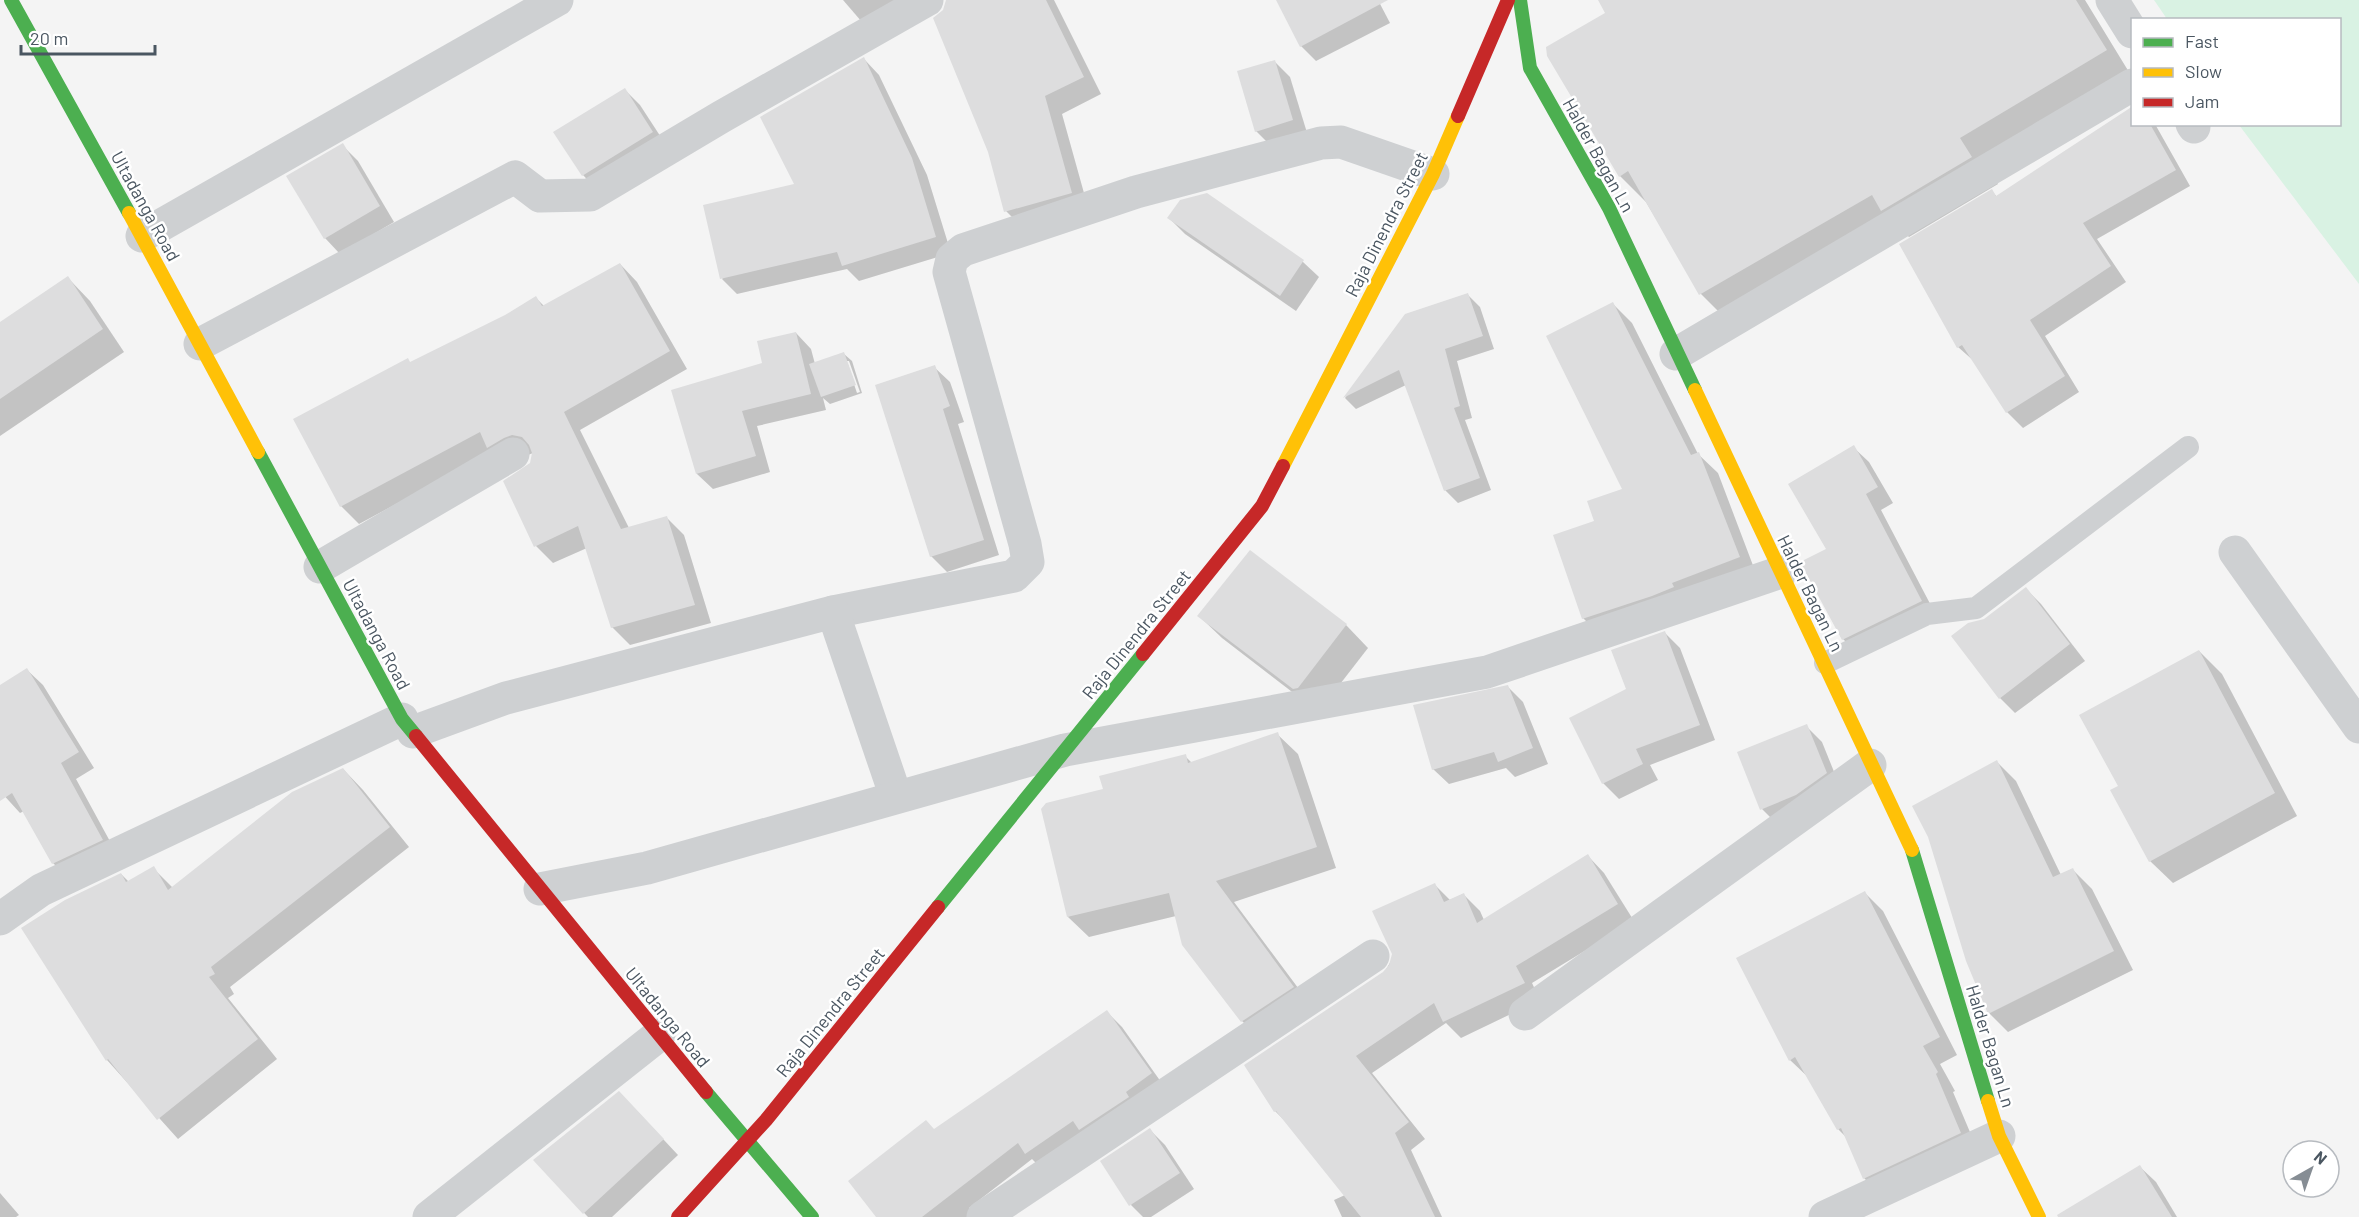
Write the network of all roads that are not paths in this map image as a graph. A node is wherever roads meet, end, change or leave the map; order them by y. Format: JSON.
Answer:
{"nodes":[{"id":1,"x":11,"y":0,"type":"edge"},
{"id":2,"x":557,"y":0,"type":"edge"},
{"id":3,"x":927,"y":0,"type":"edge"},
{"id":4,"x":1508,"y":0,"type":"edge"},
{"id":5,"x":1520,"y":0,"type":"edge"},
{"id":6,"x":2112,"y":0,"type":"edge"},
{"id":7,"x":2131,"y":29,"type":"edge"},
{"id":8,"x":2131,"y":86,"type":"edge"},
{"id":9,"x":1433,"y":174,"type":"junction"},
{"id":10,"x":142,"y":236,"type":"junction"},
{"id":11,"x":200,"y":344,"type":"junction"},
{"id":12,"x":1676,"y":354,"type":"junction"},
{"id":13,"x":2188,"y":447,"type":"dead end"},
{"id":14,"x":513,"y":454,"type":"dead end"},
{"id":15,"x":2235,"y":552,"type":"dead end"},
{"id":16,"x":320,"y":567,"type":"junction"},
{"id":17,"x":1781,"y":572,"type":"junction"},
{"id":18,"x":833,"y":612,"type":"junction"},
{"id":19,"x":1825,"y":663,"type":"junction"},
{"id":20,"x":407,"y":726,"type":"junction"},
{"id":21,"x":2359,"y":727,"type":"edge"},
{"id":22,"x":1065,"y":750,"type":"junction"},
{"id":23,"x":1870,"y":765,"type":"junction"},
{"id":24,"x":896,"y":797,"type":"junction"},
{"id":25,"x":540,"y":889,"type":"junction"},
{"id":26,"x":0,"y":919,"type":"edge"},
{"id":27,"x":1372,"y":956,"type":"dead end"},
{"id":28,"x":1525,"y":1014,"type":"dead end"},
{"id":29,"x":659,"y":1035,"type":"junction"},
{"id":30,"x":1999,"y":1136,"type":"junction"},
{"id":31,"x":747,"y":1142,"type":"junction"},
{"id":32,"x":429,"y":1217,"type":"edge"},
{"id":33,"x":678,"y":1217,"type":"edge"},
{"id":34,"x":812,"y":1217,"type":"edge"},
{"id":35,"x":983,"y":1217,"type":"edge"},
{"id":36,"x":1825,"y":1217,"type":"edge"},
{"id":37,"x":2039,"y":1217,"type":"edge"}],
"edges":[{"from":1,"to":10,"type":"street","name":"Ultadanga Road"},
{"from":2,"to":10,"type":"street"},
{"from":3,"to":11,"type":"street"},
{"from":4,"to":9,"type":"street","name":"Raja Dinendra Street"},
{"from":5,"to":12,"type":"street","name":"Halder Bagan Ln"},
{"from":6,"to":7,"type":"street"},
{"from":8,"to":12,"type":"street"},
{"from":9,"to":18,"type":"street"},
{"from":9,"to":22,"type":"street","name":"Raja Dinendra Street"},
{"from":10,"to":11,"type":"street","name":"Ultadanga Road"},
{"from":11,"to":16,"type":"street","name":"Ultadanga Road"},
{"from":12,"to":17,"type":"street","name":"Halder Bagan Ln"},
{"from":13,"to":19,"type":"lane"},
{"from":14,"to":16,"type":"street"},
{"from":15,"to":21,"type":"street"},
{"from":16,"to":20,"type":"street","name":"Ultadanga Road"},
{"from":17,"to":19,"type":"street","name":"Halder Bagan Ln"},
{"from":17,"to":22,"type":"street"},
{"from":18,"to":20,"type":"street"},
{"from":18,"to":24,"type":"street"},
{"from":19,"to":23,"type":"street","name":"Halder Bagan Ln"},
{"from":20,"to":25,"type":"street","name":"Ultadanga Road"},
{"from":20,"to":26,"type":"street"},
{"from":22,"to":24,"type":"street"},
{"from":22,"to":31,"type":"street","name":"Raja Dinendra Street"},
{"from":23,"to":28,"type":"street"},
{"from":23,"to":30,"type":"street","name":"Halder Bagan Ln"},
{"from":24,"to":25,"type":"street"},
{"from":25,"to":29,"type":"street","name":"Ultadanga Road"},
{"from":27,"to":35,"type":"street"},
{"from":29,"to":31,"type":"street","name":"Ultadanga Road"},
{"from":29,"to":32,"type":"street"},
{"from":30,"to":36,"type":"street"},
{"from":30,"to":37,"type":"street","name":"Halder Bagan Ln"},
{"from":31,"to":33,"type":"street","name":"Raja Dinendra Street"},
{"from":31,"to":34,"type":"street","name":"Ultadanga Road"}]}
